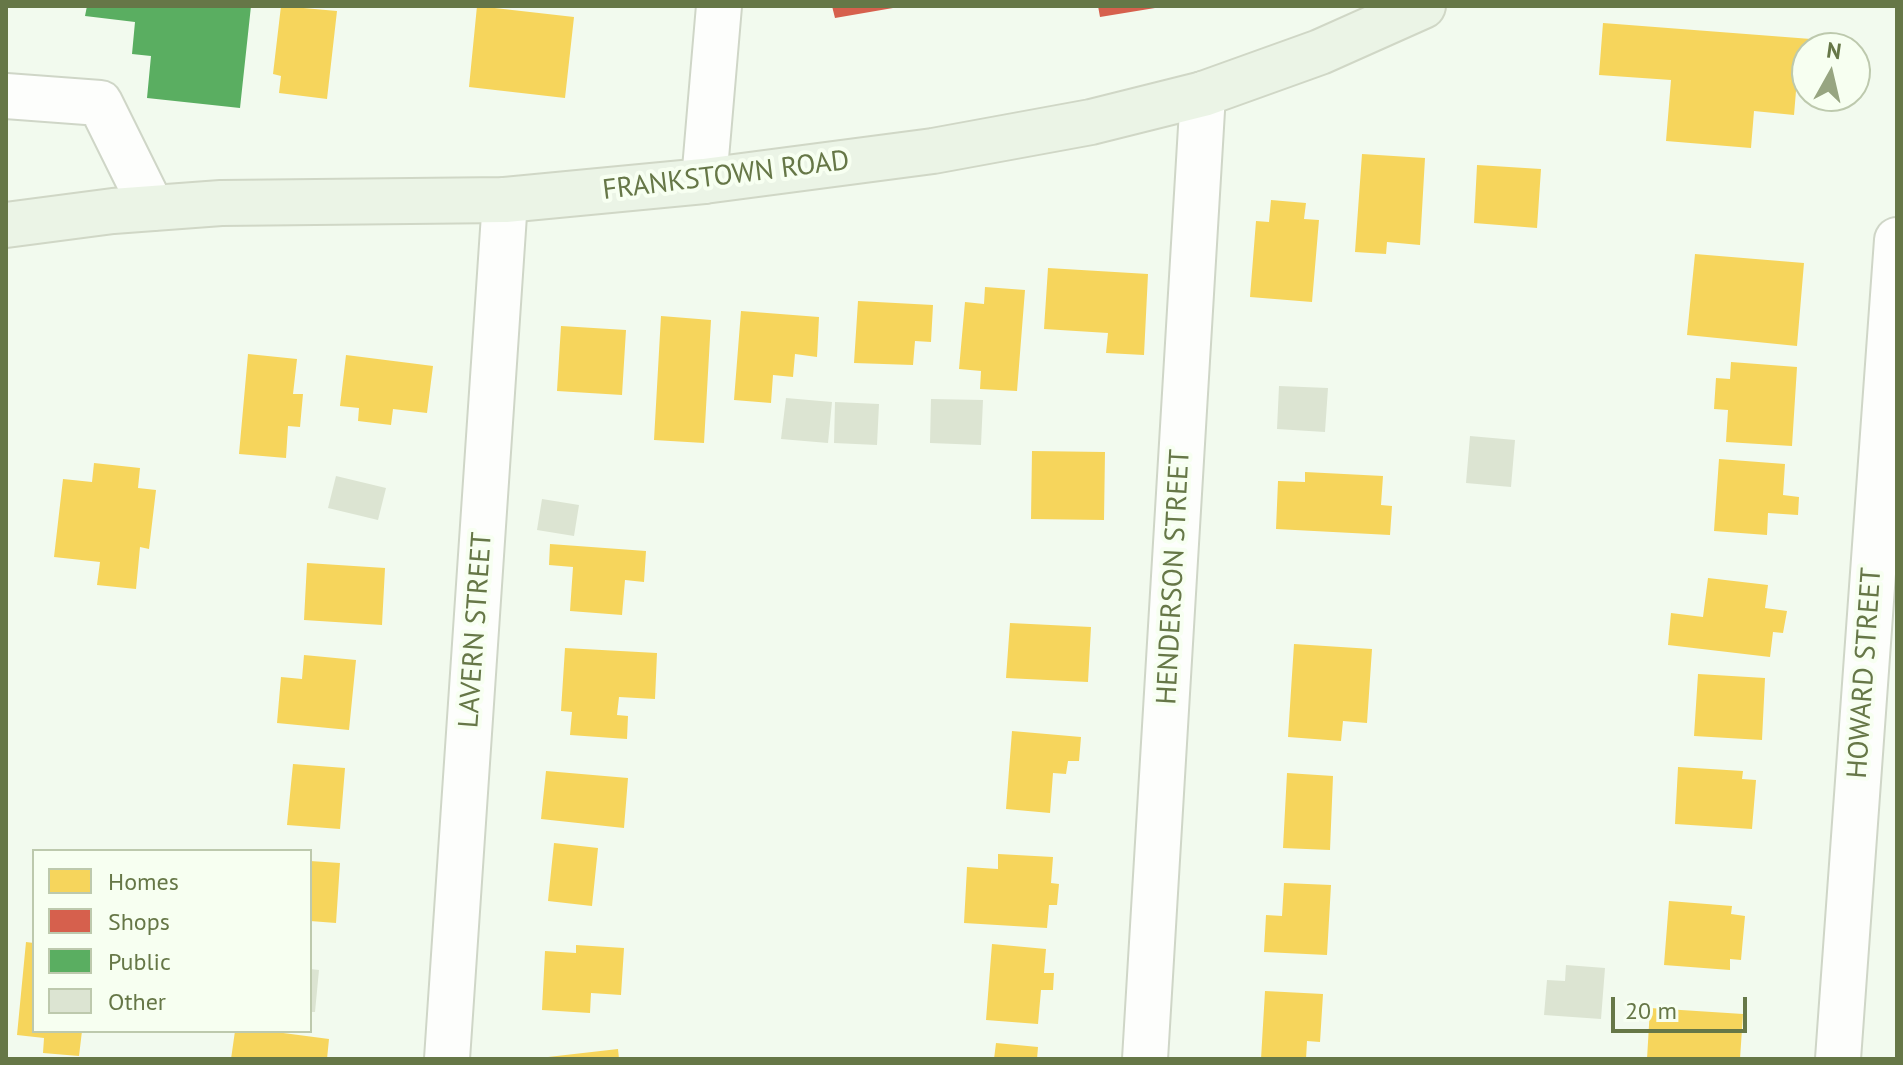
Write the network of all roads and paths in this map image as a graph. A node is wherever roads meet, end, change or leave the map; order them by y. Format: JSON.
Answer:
{"nodes":[{"id":1,"x":719,"y":6,"type":"edge"},
{"id":2,"x":1423,"y":6,"type":"edge"},
{"id":3,"x":1203,"y":94,"type":"junction"},
{"id":4,"x":6,"y":96,"type":"edge"},
{"id":5,"x":704,"y":181,"type":"junction"},
{"id":6,"x":505,"y":200,"type":"junction"},
{"id":7,"x":152,"y":208,"type":"junction"},
{"id":8,"x":6,"y":225,"type":"edge"},
{"id":9,"x":1897,"y":240,"type":"edge"},
{"id":10,"x":447,"y":1059,"type":"edge"},
{"id":11,"x":1145,"y":1059,"type":"edge"},
{"id":12,"x":1838,"y":1059,"type":"edge"}],
"edges":[{"from":1,"to":5,"type":"street"},
{"from":2,"to":3,"type":"main road","name":"FRANKSTOWN ROAD"},
{"from":3,"to":5,"type":"main road","name":"FRANKSTOWN ROAD"},
{"from":3,"to":11,"type":"street","name":"HENDERSON STREET"},
{"from":4,"to":7,"type":"street"},
{"from":5,"to":6,"type":"main road","name":"FRANKSTOWN ROAD"},
{"from":6,"to":7,"type":"main road","name":"FRANKSTOWN ROAD"},
{"from":6,"to":10,"type":"street","name":"LAVERN STREET"},
{"from":7,"to":8,"type":"main road","name":"FRANKSTOWN ROAD"},
{"from":9,"to":12,"type":"street","name":"HOWARD STREET"}]}
